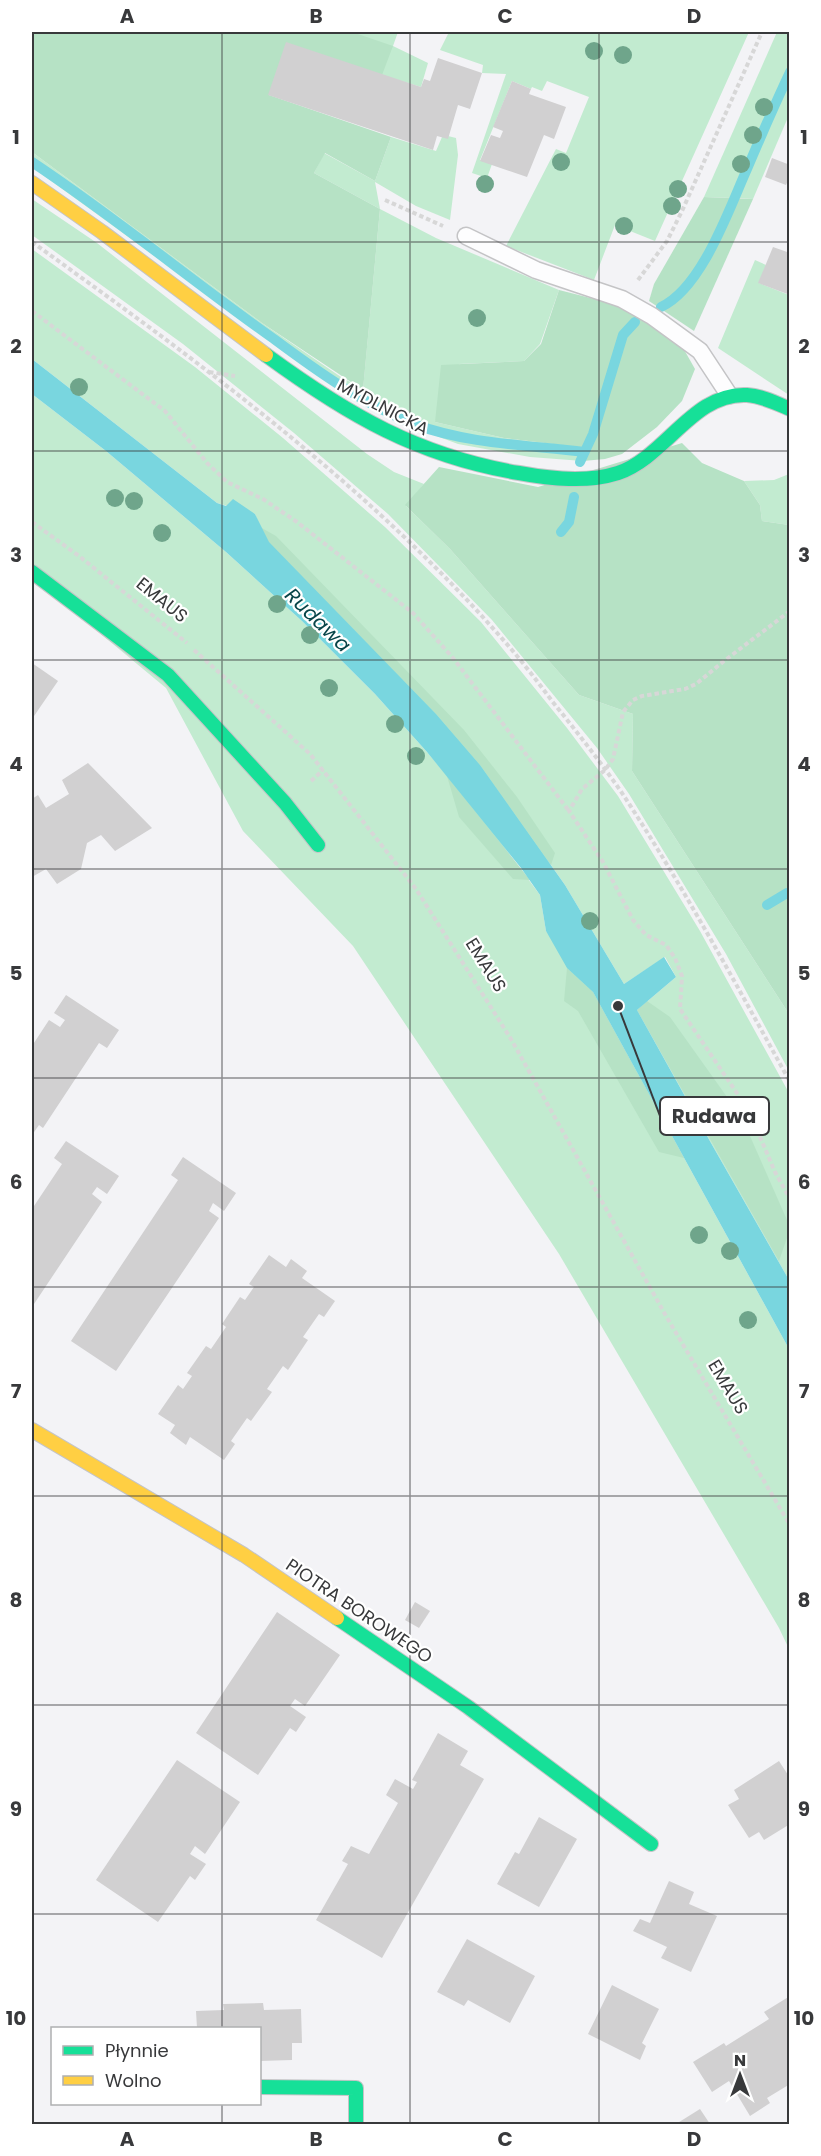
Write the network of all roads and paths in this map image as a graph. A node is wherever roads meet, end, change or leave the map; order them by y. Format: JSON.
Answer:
{"nodes":[{"id":1,"x":762,"y":32,"type":"edge"},
{"id":2,"x":32,"y":183,"type":"edge"},
{"id":3,"x":385,"y":200,"type":"dead end"},
{"id":4,"x":466,"y":236,"type":"joint"},
{"id":5,"x":32,"y":242,"type":"edge"},
{"id":6,"x":622,"y":299,"type":"junction"},
{"id":7,"x":32,"y":311,"type":"edge"},
{"id":8,"x":729,"y":394,"type":"junction"},
{"id":9,"x":789,"y":409,"type":"edge"},
{"id":10,"x":32,"y":522,"type":"edge"},
{"id":11,"x":32,"y":572,"type":"edge"},
{"id":12,"x":789,"y":611,"type":"edge"},
{"id":13,"x":605,"y":770,"type":"junction"},
{"id":14,"x":569,"y":811,"type":"junction"},
{"id":15,"x":318,"y":845,"type":"dead end"},
{"id":16,"x":789,"y":1082,"type":"edge"},
{"id":17,"x":789,"y":1199,"type":"edge"},
{"id":18,"x":32,"y":1430,"type":"edge"},
{"id":19,"x":789,"y":1525,"type":"edge"},
{"id":20,"x":651,"y":1844,"type":"dead end"},
{"id":21,"x":261,"y":2087,"type":"edge"},
{"id":22,"x":356,"y":2124,"type":"edge"}],
"edges":[{"from":1,"to":6,"type":"path"},
{"from":2,"to":8,"type":"street","name":"MYDLNICKA"},
{"from":3,"to":4,"type":"path"},
{"from":4,"to":6,"type":"lane"},
{"from":5,"to":13,"type":"path"},
{"from":6,"to":8,"type":"lane"},
{"from":7,"to":14,"type":"path"},
{"from":8,"to":9,"type":"street"},
{"from":10,"to":19,"type":"path","name":"EMAUS"},
{"from":11,"to":15,"type":"street"},
{"from":12,"to":13,"type":"path"},
{"from":13,"to":14,"type":"path"},
{"from":13,"to":16,"type":"path"},
{"from":14,"to":17,"type":"path"},
{"from":18,"to":20,"type":"street","name":"PIOTRA BOROWEGO"},
{"from":21,"to":22,"type":"street"}]}
